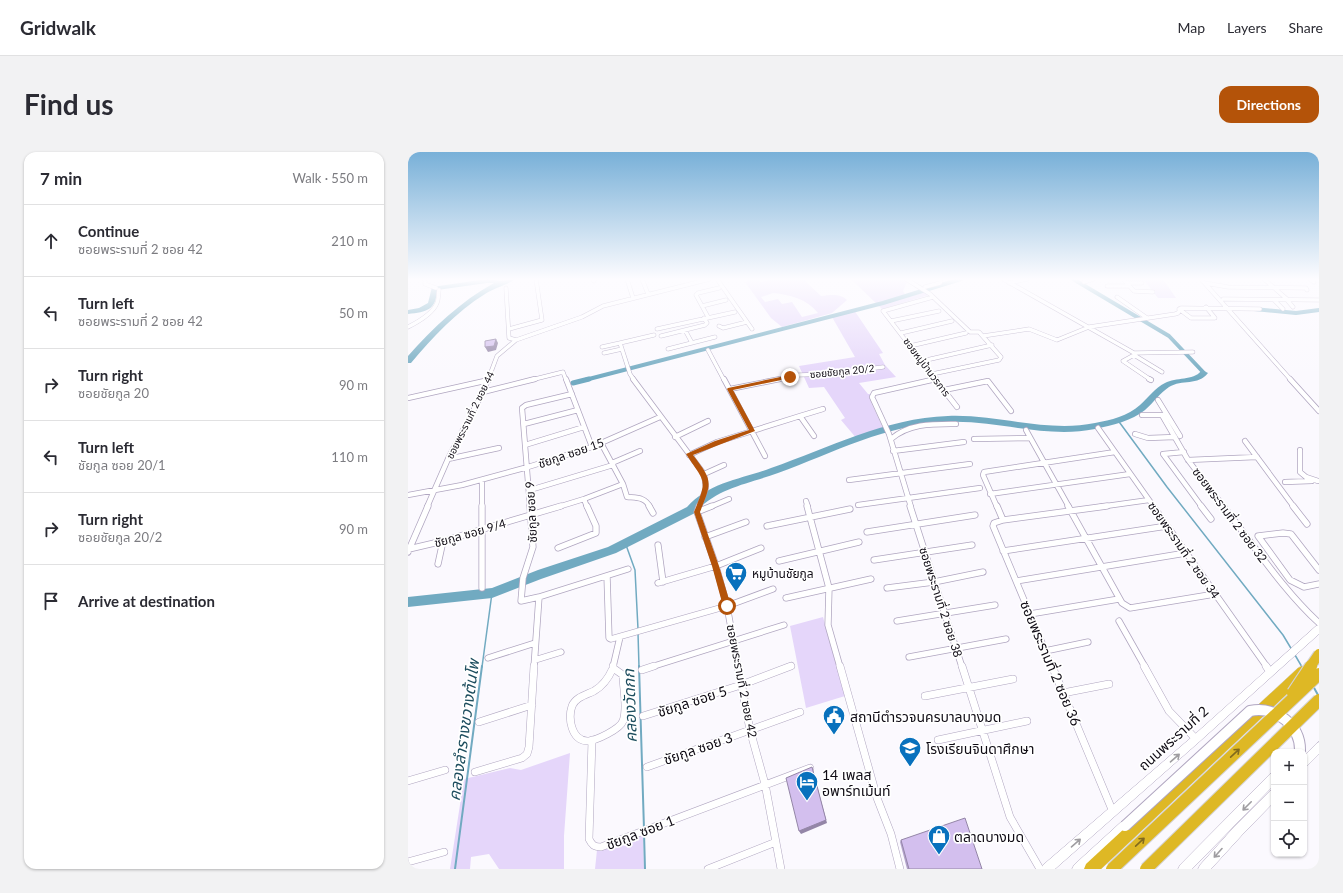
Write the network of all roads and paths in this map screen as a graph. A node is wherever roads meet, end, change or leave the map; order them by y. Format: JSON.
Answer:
{"nodes":[{"id":1,"x":427,"y":312,"type":"edge"},
{"id":2,"x":508,"y":312,"type":"edge"},
{"id":3,"x":541,"y":312,"type":"edge"},
{"id":4,"x":591,"y":312,"type":"edge"},
{"id":5,"x":704,"y":312,"type":"edge"},
{"id":6,"x":733,"y":312,"type":"edge"},
{"id":7,"x":741,"y":312,"type":"edge"},
{"id":8,"x":884,"y":312,"type":"edge"},
{"id":9,"x":928,"y":312,"type":"edge"},
{"id":10,"x":948,"y":312,"type":"edge"},
{"id":11,"x":1063,"y":312,"type":"edge"},
{"id":12,"x":1139,"y":312,"type":"edge"},
{"id":13,"x":1178,"y":312,"type":"edge"},
{"id":14,"x":1184,"y":312,"type":"edge"},
{"id":15,"x":1210,"y":312,"type":"edge"},
{"id":16,"x":1230,"y":312,"type":"edge"},
{"id":17,"x":706,"y":318,"type":"junction"},
{"id":18,"x":1147,"y":318,"type":"junction"},
{"id":19,"x":891,"y":321,"type":"junction"},
{"id":20,"x":952,"y":321,"type":"dead end"},
{"id":21,"x":747,"y":322,"type":"junction"},
{"id":22,"x":719,"y":326,"type":"dead end"},
{"id":23,"x":408,"y":327,"type":"edge"},
{"id":24,"x":1089,"y":327,"type":"junction"},
{"id":25,"x":509,"y":329,"type":"junction"},
{"id":26,"x":658,"y":329,"type":"dead end"},
{"id":27,"x":752,"y":329,"type":"dead end"},
{"id":28,"x":685,"y":330,"type":"junction"},
{"id":29,"x":638,"y":332,"type":"dead end"},
{"id":30,"x":968,"y":332,"type":"junction"},
{"id":31,"x":901,"y":333,"type":"junction"},
{"id":32,"x":654,"y":335,"type":"dead end"},
{"id":33,"x":661,"y":336,"type":"dead end"},
{"id":34,"x":983,"y":336,"type":"junction"},
{"id":35,"x":715,"y":337,"type":"dead end"},
{"id":36,"x":640,"y":338,"type":"junction"},
{"id":37,"x":516,"y":340,"type":"junction"},
{"id":38,"x":620,"y":342,"type":"junction"},
{"id":39,"x":692,"y":343,"type":"junction"},
{"id":40,"x":992,"y":345,"type":"junction"},
{"id":41,"x":910,"y":346,"type":"junction"},
{"id":42,"x":602,"y":347,"type":"dead end"},
{"id":43,"x":622,"y":349,"type":"junction"},
{"id":44,"x":668,"y":349,"type":"dead end"},
{"id":45,"x":708,"y":350,"type":"dead end"},
{"id":46,"x":1193,"y":352,"type":"dead end"},
{"id":47,"x":604,"y":353,"type":"dead end"},
{"id":48,"x":1134,"y":354,"type":"junction"},
{"id":49,"x":922,"y":361,"type":"junction"},
{"id":50,"x":883,"y":367,"type":"dead end"},
{"id":51,"x":1162,"y":372,"type":"dead end"},
{"id":52,"x":932,"y":374,"type":"junction"},
{"id":53,"x":936,"y":379,"type":"junction"},
{"id":54,"x":489,"y":380,"type":"junction"},
{"id":55,"x":1151,"y":380,"type":"dead end"},
{"id":56,"x":730,"y":389,"type":"junction"},
{"id":57,"x":944,"y":390,"type":"junction"},
{"id":58,"x":483,"y":392,"type":"junction"},
{"id":59,"x":572,"y":394,"type":"junction"},
{"id":60,"x":408,"y":398,"type":"edge"},
{"id":61,"x":1158,"y":400,"type":"dead end"},
{"id":62,"x":956,"y":407,"type":"dead end"},
{"id":63,"x":823,"y":409,"type":"dead end"},
{"id":64,"x":578,"y":410,"type":"junction"},
{"id":65,"x":1011,"y":411,"type":"dead end"},
{"id":66,"x":1319,"y":411,"type":"edge"},
{"id":67,"x":1142,"y":415,"type":"dead end"},
{"id":68,"x":800,"y":416,"type":"junction"},
{"id":69,"x":660,"y":417,"type":"junction"},
{"id":70,"x":1167,"y":420,"type":"junction"},
{"id":71,"x":708,"y":421,"type":"dead end"},
{"id":72,"x":524,"y":424,"type":"junction"},
{"id":73,"x":956,"y":424,"type":"dead end"},
{"id":74,"x":584,"y":427,"type":"junction"},
{"id":75,"x":1098,"y":428,"type":"dead end"},
{"id":76,"x":1026,"y":430,"type":"dead end"},
{"id":77,"x":752,"y":431,"type":"junction"},
{"id":78,"x":889,"y":433,"type":"junction"},
{"id":79,"x":1135,"y":434,"type":"dead end"},
{"id":80,"x":814,"y":436,"type":"dead end"},
{"id":81,"x":1177,"y":436,"type":"junction"},
{"id":82,"x":676,"y":437,"type":"junction"},
{"id":83,"x":1030,"y":438,"type":"junction"},
{"id":84,"x":974,"y":439,"type":"dead end"},
{"id":85,"x":1246,"y":441,"type":"dead end"},
{"id":86,"x":964,"y":442,"type":"dead end"},
{"id":87,"x":601,"y":444,"type":"junction"},
{"id":88,"x":525,"y":445,"type":"junction"},
{"id":89,"x":592,"y":447,"type":"junction"},
{"id":90,"x":499,"y":448,"type":"dead end"},
{"id":91,"x":1300,"y":450,"type":"dead end"},
{"id":92,"x":640,"y":451,"type":"dead end"},
{"id":93,"x":893,"y":451,"type":"junction"},
{"id":94,"x":1115,"y":452,"type":"junction"},
{"id":95,"x":1184,"y":452,"type":"junction"},
{"id":96,"x":689,"y":454,"type":"junction"},
{"id":97,"x":765,"y":456,"type":"dead end"},
{"id":98,"x":1257,"y":457,"type":"junction"},
{"id":99,"x":448,"y":459,"type":"junction"},
{"id":100,"x":1188,"y":460,"type":"junction"},
{"id":101,"x":1043,"y":463,"type":"junction"},
{"id":102,"x":612,"y":464,"type":"junction"},
{"id":103,"x":970,"y":464,"type":"dead end"},
{"id":104,"x":724,"y":465,"type":"dead end"},
{"id":105,"x":528,"y":467,"type":"junction"},
{"id":106,"x":704,"y":474,"type":"junction"},
{"id":107,"x":900,"y":474,"type":"junction"},
{"id":108,"x":1130,"y":474,"type":"junction"},
{"id":109,"x":482,"y":480,"type":"junction"},
{"id":110,"x":849,"y":480,"type":"dead end"},
{"id":111,"x":1318,"y":481,"type":"edge"},
{"id":112,"x":1285,"y":482,"type":"dead end"},
{"id":113,"x":623,"y":484,"type":"junction"},
{"id":114,"x":1056,"y":485,"type":"junction"},
{"id":115,"x":980,"y":488,"type":"dead end"},
{"id":116,"x":530,"y":490,"type":"junction"},
{"id":117,"x":434,"y":491,"type":"junction"},
{"id":118,"x":990,"y":494,"type":"junction"},
{"id":119,"x":408,"y":495,"type":"edge"},
{"id":120,"x":584,"y":499,"type":"junction"},
{"id":121,"x":729,"y":499,"type":"dead end"},
{"id":122,"x":908,"y":499,"type":"junction"},
{"id":123,"x":1149,"y":500,"type":"junction"},
{"id":124,"x":806,"y":501,"type":"dead end"},
{"id":125,"x":858,"y":505,"type":"dead end"},
{"id":126,"x":698,"y":509,"type":"junction"},
{"id":127,"x":850,"y":509,"type":"dead end"},
{"id":128,"x":1070,"y":510,"type":"junction"},
{"id":129,"x":653,"y":513,"type":"dead end"},
{"id":130,"x":975,"y":514,"type":"dead end"},
{"id":131,"x":531,"y":515,"type":"junction"},
{"id":132,"x":811,"y":517,"type":"junction"},
{"id":133,"x":1211,"y":519,"type":"dead end"},
{"id":134,"x":1002,"y":520,"type":"junction"},
{"id":135,"x":746,"y":522,"type":"dead end"},
{"id":136,"x":916,"y":524,"type":"junction"},
{"id":137,"x":1307,"y":524,"type":"dead end"},
{"id":138,"x":767,"y":526,"type":"dead end"},
{"id":139,"x":1167,"y":526,"type":"junction"},
{"id":140,"x":482,"y":530,"type":"junction"},
{"id":141,"x":867,"y":532,"type":"dead end"},
{"id":142,"x":705,"y":537,"type":"junction"},
{"id":143,"x":1086,"y":538,"type":"junction"},
{"id":144,"x":443,"y":541,"type":"junction"},
{"id":145,"x":859,"y":542,"type":"dead end"},
{"id":146,"x":658,"y":545,"type":"dead end"},
{"id":147,"x":972,"y":545,"type":"dead end"},
{"id":148,"x":558,"y":548,"type":"dead end"},
{"id":149,"x":761,"y":548,"type":"dead end"},
{"id":150,"x":409,"y":550,"type":"edge"},
{"id":151,"x":1003,"y":551,"type":"junction"},
{"id":152,"x":819,"y":552,"type":"junction"},
{"id":153,"x":925,"y":553,"type":"junction"},
{"id":154,"x":1186,"y":553,"type":"junction"},
{"id":155,"x":874,"y":560,"type":"dead end"},
{"id":156,"x":779,"y":561,"type":"dead end"},
{"id":157,"x":438,"y":564,"type":"dead end"},
{"id":158,"x":716,"y":566,"type":"junction"},
{"id":159,"x":1102,"y":566,"type":"junction"},
{"id":160,"x":628,"y":569,"type":"dead end"},
{"id":161,"x":1319,"y":570,"type":"edge"},
{"id":162,"x":984,"y":572,"type":"dead end"},
{"id":163,"x":607,"y":576,"type":"junction"},
{"id":164,"x":871,"y":579,"type":"dead end"},
{"id":165,"x":1016,"y":581,"type":"junction"},
{"id":166,"x":934,"y":582,"type":"junction"},
{"id":167,"x":1319,"y":584,"type":"edge"},
{"id":168,"x":482,"y":588,"type":"dead end"},
{"id":169,"x":829,"y":588,"type":"junction"},
{"id":170,"x":887,"y":588,"type":"dead end"},
{"id":171,"x":773,"y":589,"type":"dead end"},
{"id":172,"x":1215,"y":594,"type":"junction"},
{"id":173,"x":539,"y":597,"type":"junction"},
{"id":174,"x":786,"y":598,"type":"dead end"},
{"id":175,"x":1120,"y":599,"type":"junction"},
{"id":176,"x":995,"y":605,"type":"dead end"},
{"id":177,"x":727,"y":606,"type":"junction"},
{"id":178,"x":945,"y":614,"type":"junction"},
{"id":179,"x":1030,"y":614,"type":"junction"},
{"id":180,"x":897,"y":621,"type":"dead end"},
{"id":181,"x":1119,"y":621,"type":"dead end"},
{"id":182,"x":1319,"y":623,"type":"edge"},
{"id":183,"x":784,"y":625,"type":"dead end"},
{"id":184,"x":1319,"y":629,"type":"edge"},
{"id":185,"x":620,"y":637,"type":"junction"},
{"id":186,"x":1006,"y":639,"type":"dead end"},
{"id":187,"x":733,"y":641,"type":"junction"},
{"id":188,"x":1088,"y":642,"type":"dead end"},
{"id":189,"x":535,"y":643,"type":"junction"},
{"id":190,"x":956,"y":648,"type":"junction"},
{"id":191,"x":1045,"y":651,"type":"junction"},
{"id":192,"x":561,"y":652,"type":"dead end"},
{"id":193,"x":488,"y":658,"type":"dead end"},
{"id":194,"x":909,"y":658,"type":"dead end"},
{"id":195,"x":1316,"y":658,"type":"edge"},
{"id":196,"x":535,"y":660,"type":"junction"},
{"id":197,"x":791,"y":666,"type":"dead end"},
{"id":198,"x":613,"y":668,"type":"junction"},
{"id":199,"x":642,"y":670,"type":"dead end"},
{"id":200,"x":1270,"y":672,"type":"junction"},
{"id":201,"x":1319,"y":674,"type":"edge"},
{"id":202,"x":1013,"y":679,"type":"dead end"},
{"id":203,"x":1109,"y":684,"type":"dead end"},
{"id":204,"x":741,"y":685,"type":"junction"},
{"id":205,"x":970,"y":688,"type":"junction"},
{"id":206,"x":1063,"y":693,"type":"junction"},
{"id":207,"x":924,"y":696,"type":"dead end"},
{"id":208,"x":532,"y":705,"type":"junction"},
{"id":209,"x":1318,"y":706,"type":"edge"},
{"id":210,"x":1283,"y":708,"type":"junction"},
{"id":211,"x":800,"y":712,"type":"dead end"},
{"id":212,"x":643,"y":716,"type":"dead end"},
{"id":213,"x":1027,"y":721,"type":"dead end"},
{"id":214,"x":479,"y":722,"type":"dead end"},
{"id":215,"x":750,"y":730,"type":"junction"},
{"id":216,"x":983,"y":730,"type":"junction"},
{"id":217,"x":592,"y":740,"type":"junction"},
{"id":218,"x":938,"y":740,"type":"dead end"},
{"id":219,"x":1196,"y":740,"type":"junction"},
{"id":220,"x":1319,"y":747,"type":"edge"},
{"id":221,"x":1300,"y":749,"type":"edge"},
{"id":222,"x":1307,"y":760,"type":"edge"},
{"id":223,"x":646,"y":767,"type":"dead end"},
{"id":224,"x":810,"y":768,"type":"edge"},
{"id":225,"x":445,"y":770,"type":"dead end"},
{"id":226,"x":475,"y":772,"type":"dead end"},
{"id":227,"x":408,"y":781,"type":"edge"},
{"id":228,"x":1271,"y":781,"type":"edge"},
{"id":229,"x":765,"y":784,"type":"junction"},
{"id":230,"x":1271,"y":798,"type":"edge"},
{"id":231,"x":1113,"y":812,"type":"junction"},
{"id":232,"x":776,"y":842,"type":"junction"},
{"id":233,"x":444,"y":852,"type":"dead end"},
{"id":234,"x":408,"y":862,"type":"edge"},
{"id":235,"x":708,"y":869,"type":"edge"},
{"id":236,"x":781,"y":869,"type":"edge"},
{"id":237,"x":900,"y":869,"type":"edge"},
{"id":238,"x":1040,"y":869,"type":"edge"},
{"id":239,"x":1047,"y":869,"type":"edge"},
{"id":240,"x":1078,"y":869,"type":"edge"},
{"id":241,"x":1091,"y":869,"type":"edge"},
{"id":242,"x":1112,"y":869,"type":"edge"},
{"id":243,"x":1146,"y":869,"type":"edge"},
{"id":244,"x":1152,"y":869,"type":"edge"},
{"id":245,"x":1184,"y":869,"type":"edge"},
{"id":246,"x":1204,"y":869,"type":"edge"}],
"edges":[{"from":1,"to":23,"type":"street"},
{"from":2,"to":25,"type":"street"},
{"from":3,"to":25,"type":"street"},
{"from":4,"to":37,"type":"street","name":"ซอยพระรามที่ 2 ซอย 44"},
{"from":5,"to":17,"type":"street"},
{"from":6,"to":17,"type":"street"},
{"from":7,"to":21,"type":"street"},
{"from":8,"to":19,"type":"street","name":"ซอยหมู่บ้านวรการ"},
{"from":9,"to":19,"type":"street"},
{"from":10,"to":30,"type":"street"},
{"from":11,"to":24,"type":"street"},
{"from":12,"to":18,"type":"street"},
{"from":13,"to":18,"type":"street"},
{"from":14,"to":15,"type":"street"},
{"from":16,"to":66,"type":"street"},
{"from":17,"to":26,"type":"street"},
{"from":17,"to":28,"type":"street"},
{"from":18,"to":24,"type":"street"},
{"from":19,"to":31,"type":"street","name":"ซอยหมู่บ้านวรการ"},
{"from":20,"to":31,"type":"street"},
{"from":21,"to":22,"type":"street"},
{"from":21,"to":27,"type":"street"},
{"from":24,"to":34,"type":"street"},
{"from":24,"to":48,"type":"street"},
{"from":25,"to":37,"type":"street"},
{"from":28,"to":33,"type":"street"},
{"from":28,"to":39,"type":"street"},
{"from":29,"to":36,"type":"street"},
{"from":30,"to":34,"type":"street"},
{"from":30,"to":41,"type":"street"},
{"from":31,"to":41,"type":"street","name":"ซอยหมู่บ้านวรการ"},
{"from":32,"to":36,"type":"street"},
{"from":34,"to":40,"type":"street"},
{"from":35,"to":39,"type":"street"},
{"from":36,"to":38,"type":"street"},
{"from":37,"to":54,"type":"street","name":"ซอยพระรามที่ 2 ซอย 44"},
{"from":38,"to":42,"type":"street"},
{"from":38,"to":43,"type":"street"},
{"from":39,"to":44,"type":"street"},
{"from":40,"to":49,"type":"street"},
{"from":40,"to":52,"type":"street"},
{"from":41,"to":49,"type":"street","name":"ซอยหมู่บ้านวรการ"},
{"from":43,"to":47,"type":"street"},
{"from":43,"to":69,"type":"street"},
{"from":45,"to":56,"type":"street"},
{"from":46,"to":48,"type":"street"},
{"from":48,"to":51,"type":"street"},
{"from":48,"to":55,"type":"street"},
{"from":49,"to":52,"type":"street","name":"ซอยหมู่บ้านวรการ"},
{"from":50,"to":56,"type":"street","name":"ซอยชัยกูล 20/2"},
{"from":52,"to":53,"type":"street","name":"ซอยหมู่บ้านวรการ"},
{"from":53,"to":57,"type":"street","name":"ซอยหมู่บ้านวรการ"},
{"from":53,"to":78,"type":"street","name":"ซอยพระรามที่ 2 ซอย 38"},
{"from":54,"to":58,"type":"street","name":"ซอยพระรามที่ 2 ซอย 44"},
{"from":54,"to":60,"type":"street"},
{"from":56,"to":77,"type":"street"},
{"from":57,"to":62,"type":"street","name":"ซอยหมู่บ้านวรการ"},
{"from":57,"to":65,"type":"street"},
{"from":58,"to":59,"type":"street"},
{"from":58,"to":99,"type":"street","name":"ซอยพระรามที่ 2 ซอย 44"},
{"from":59,"to":64,"type":"street"},
{"from":59,"to":72,"type":"street","name":"ชัยกูล ซอย 9"},
{"from":61,"to":70,"type":"street","name":"ซอยพระรามที่ 2 ซอย 32"},
{"from":63,"to":68,"type":"street"},
{"from":64,"to":72,"type":"street"},
{"from":64,"to":74,"type":"street"},
{"from":67,"to":70,"type":"street"},
{"from":68,"to":77,"type":"street"},
{"from":68,"to":80,"type":"street"},
{"from":69,"to":82,"type":"street"},
{"from":69,"to":87,"type":"street","name":"ชัยกูล ซอย 15"},
{"from":70,"to":81,"type":"street","name":"ซอยพระรามที่ 2 ซอย 32"},
{"from":71,"to":82,"type":"street"},
{"from":72,"to":88,"type":"street","name":"ชัยกูล ซอย 9"},
{"from":73,"to":78,"type":"street"},
{"from":74,"to":88,"type":"street"},
{"from":74,"to":89,"type":"street"},
{"from":75,"to":94,"type":"street","name":"ซอยพระรามที่ 2 ซอย 34"},
{"from":76,"to":83,"type":"street"},
{"from":77,"to":96,"type":"street"},
{"from":77,"to":97,"type":"street"},
{"from":78,"to":93,"type":"street","name":"ซอยพระรามที่ 2 ซอย 38"},
{"from":79,"to":81,"type":"street"},
{"from":81,"to":95,"type":"street","name":"ซอยพระรามที่ 2 ซอย 32"},
{"from":82,"to":96,"type":"street"},
{"from":83,"to":84,"type":"street"},
{"from":83,"to":101,"type":"street"},
{"from":85,"to":98,"type":"street"},
{"from":86,"to":93,"type":"street"},
{"from":87,"to":89,"type":"street","name":"ชัยกูล ซอย 15"},
{"from":87,"to":102,"type":"street"},
{"from":88,"to":105,"type":"street","name":"ชัยกูล ซอย 9"},
{"from":89,"to":105,"type":"street","name":"ชัยกูล ซอย 15"},
{"from":90,"to":99,"type":"street"},
{"from":91,"to":111,"type":"street"},
{"from":92,"to":102,"type":"street"},
{"from":93,"to":107,"type":"street","name":"ซอยพระรามที่ 2 ซอย 38"},
{"from":94,"to":101,"type":"street"},
{"from":94,"to":108,"type":"street","name":"ซอยพระรามที่ 2 ซอย 34"},
{"from":95,"to":100,"type":"street","name":"ซอยพระรามที่ 2 ซอย 32"},
{"from":95,"to":133,"type":"street"},
{"from":96,"to":106,"type":"street"},
{"from":98,"to":100,"type":"street"},
{"from":98,"to":137,"type":"street"},
{"from":99,"to":117,"type":"street","name":"ซอยพระรามที่ 2 ซอย 44"},
{"from":100,"to":182,"type":"street","name":"ซอยพระรามที่ 2 ซอย 32"},
{"from":101,"to":114,"type":"street"},
{"from":101,"to":118,"type":"street"},
{"from":102,"to":113,"type":"street"},
{"from":102,"to":116,"type":"street"},
{"from":103,"to":107,"type":"street"},
{"from":104,"to":106,"type":"street"},
{"from":105,"to":109,"type":"street","name":"ชัยกูล ซอย 15"},
{"from":105,"to":116,"type":"street","name":"ชัยกูล ซอย 9"},
{"from":106,"to":126,"type":"street"},
{"from":107,"to":110,"type":"street"},
{"from":107,"to":122,"type":"street","name":"ซอยพระรามที่ 2 ซอย 38"},
{"from":108,"to":114,"type":"street"},
{"from":108,"to":123,"type":"street","name":"ซอยพระรามที่ 2 ซอย 34"},
{"from":109,"to":117,"type":"street","name":"ชัยกูล ซอย 15"},
{"from":109,"to":140,"type":"street"},
{"from":111,"to":112,"type":"street"},
{"from":113,"to":120,"type":"street","name":"ชัยกูล ซอย 9/4"},
{"from":113,"to":129,"type":"street"},
{"from":114,"to":118,"type":"street"},
{"from":114,"to":128,"type":"street"},
{"from":115,"to":122,"type":"street"},
{"from":116,"to":131,"type":"street","name":"ชัยกูล ซอย 9"},
{"from":117,"to":119,"type":"street","name":"ชัยกูล ซอย 15"},
{"from":117,"to":150,"type":"street","name":"ซอยพระรามที่ 2 ซอย 44"},
{"from":118,"to":134,"type":"street"},
{"from":120,"to":131,"type":"street","name":"ชัยกูล ซอย 9/4"},
{"from":120,"to":148,"type":"street"},
{"from":121,"to":126,"type":"street"},
{"from":122,"to":125,"type":"street"},
{"from":122,"to":136,"type":"street","name":"ซอยพระรามที่ 2 ซอย 38"},
{"from":123,"to":128,"type":"street"},
{"from":123,"to":139,"type":"street","name":"ซอยพระรามที่ 2 ซอย 34"},
{"from":124,"to":132,"type":"street"},
{"from":126,"to":142,"type":"street","name":"ซอยพระรามที่ 2 ซอย 42"},
{"from":127,"to":132,"type":"street"},
{"from":128,"to":134,"type":"street"},
{"from":128,"to":143,"type":"street"},
{"from":130,"to":136,"type":"street"},
{"from":131,"to":140,"type":"street","name":"ชัยกูล ซอย 9/4"},
{"from":131,"to":173,"type":"street","name":"ชัยกูล ซอย 9"},
{"from":132,"to":138,"type":"street"},
{"from":132,"to":152,"type":"street"},
{"from":134,"to":151,"type":"street","name":"ซอยพระรามที่ 2 ซอย 36"},
{"from":135,"to":142,"type":"street"},
{"from":136,"to":141,"type":"street"},
{"from":136,"to":153,"type":"street","name":"ซอยพระรามที่ 2 ซอย 38"},
{"from":139,"to":143,"type":"street"},
{"from":139,"to":154,"type":"street","name":"ซอยพระรามที่ 2 ซอย 34"},
{"from":140,"to":144,"type":"street","name":"ชัยกูล ซอย 9/4"},
{"from":140,"to":168,"type":"street"},
{"from":142,"to":158,"type":"street","name":"ซอยพระรามที่ 2 ซอย 42"},
{"from":143,"to":151,"type":"street"},
{"from":143,"to":159,"type":"street"},
{"from":144,"to":150,"type":"street","name":"ชัยกูล ซอย 9/4"},
{"from":144,"to":157,"type":"street"},
{"from":145,"to":152,"type":"street"},
{"from":146,"to":158,"type":"street"},
{"from":147,"to":153,"type":"street"},
{"from":149,"to":158,"type":"street"},
{"from":151,"to":165,"type":"street","name":"ซอยพระรามที่ 2 ซอย 36"},
{"from":152,"to":156,"type":"street"},
{"from":152,"to":169,"type":"street"},
{"from":153,"to":155,"type":"street"},
{"from":153,"to":166,"type":"street","name":"ซอยพระรามที่ 2 ซอย 38"},
{"from":154,"to":159,"type":"street"},
{"from":154,"to":172,"type":"street","name":"ซอยพระรามที่ 2 ซอย 34"},
{"from":158,"to":177,"type":"street","name":"ซอยพระรามที่ 2 ซอย 42"},
{"from":159,"to":165,"type":"street"},
{"from":159,"to":175,"type":"street"},
{"from":160,"to":163,"type":"street","name":"ชัยกูล ซอย 9"},
{"from":161,"to":167,"type":"street"},
{"from":162,"to":166,"type":"street"},
{"from":163,"to":173,"type":"street","name":"ชัยกูล ซอย 9"},
{"from":163,"to":185,"type":"street"},
{"from":164,"to":169,"type":"street"},
{"from":165,"to":179,"type":"street","name":"ซอยพระรามที่ 2 ซอย 36"},
{"from":166,"to":170,"type":"street"},
{"from":166,"to":178,"type":"street","name":"ซอยพระรามที่ 2 ซอย 38"},
{"from":169,"to":174,"type":"street"},
{"from":169,"to":237,"type":"street"},
{"from":171,"to":177,"type":"street"},
{"from":172,"to":175,"type":"street"},
{"from":172,"to":200,"type":"street","name":"ซอยพระรามที่ 2 ซอย 34"},
{"from":173,"to":189,"type":"street"},
{"from":175,"to":179,"type":"street"},
{"from":176,"to":178,"type":"street"},
{"from":177,"to":185,"type":"street"},
{"from":177,"to":187,"type":"street","name":"ซอยพระรามที่ 2 ซอย 42"},
{"from":178,"to":180,"type":"street"},
{"from":178,"to":190,"type":"street","name":"ซอยพระรามที่ 2 ซอย 38"},
{"from":179,"to":191,"type":"street","name":"ซอยพระรามที่ 2 ซอย 36"},
{"from":181,"to":219,"type":"street"},
{"from":183,"to":187,"type":"street"},
{"from":184,"to":200,"type":"main road","name":"ถนนพระรามที่ 2"},
{"from":185,"to":198,"type":"street"},
{"from":186,"to":190,"type":"street"},
{"from":187,"to":199,"type":"street"},
{"from":187,"to":204,"type":"street","name":"ซอยพระรามที่ 2 ซอย 42"},
{"from":188,"to":191,"type":"street"},
{"from":189,"to":193,"type":"street"},
{"from":189,"to":196,"type":"street"},
{"from":190,"to":194,"type":"street"},
{"from":190,"to":205,"type":"street","name":"ซอยพระรามที่ 2 ซอย 38"},
{"from":191,"to":206,"type":"street","name":"ซอยพระรามที่ 2 ซอย 36"},
{"from":192,"to":196,"type":"street"},
{"from":195,"to":210,"type":"highway","bridge":true},
{"from":195,"to":241,"type":"highway"},
{"from":196,"to":208,"type":"street"},
{"from":197,"to":204,"type":"street","name":"ชัยกูล ซอย 5"},
{"from":198,"to":217,"type":"street"},
{"from":198,"to":217,"type":"street"},
{"from":200,"to":219,"type":"main road","name":"ถนนพระรามที่ 2"},
{"from":201,"to":210,"type":"highway","bridge":true},
{"from":202,"to":205,"type":"street"},
{"from":203,"to":206,"type":"street"},
{"from":204,"to":212,"type":"street","name":"ชัยกูล ซอย 5"},
{"from":204,"to":215,"type":"street","name":"ซอยพระรามที่ 2 ซอย 42"},
{"from":205,"to":207,"type":"street"},
{"from":205,"to":216,"type":"street","name":"ซอยพระรามที่ 2 ซอย 38"},
{"from":206,"to":231,"type":"street","name":"ซอยพระรามที่ 2 ซอย 36"},
{"from":208,"to":214,"type":"street"},
{"from":208,"to":226,"type":"street"},
{"from":209,"to":243,"type":"highway","bridge":true},
{"from":209,"to":244,"type":"highway"},
{"from":242,"to":210,"type":"highway","one_way":true,"bridge":true},
{"from":211,"to":215,"type":"street","name":"ชัยกูล ซอย 3"},
{"from":213,"to":216,"type":"street"},
{"from":215,"to":223,"type":"street","name":"ชัยกูล ซอย 3"},
{"from":215,"to":229,"type":"street","name":"ซอยพระรามที่ 2 ซอย 42"},
{"from":216,"to":218,"type":"street"},
{"from":216,"to":238,"type":"street","name":"ซอยพระรามที่ 2 ซอย 38"},
{"from":217,"to":229,"type":"street","name":"ชัยกูล ซอย 1"},
{"from":231,"to":219,"type":"main road","name":"ถนนพระรามที่ 2","one_way":true},
{"from":220,"to":222,"type":"main road"},
{"from":221,"to":240,"type":"main road","bridge":true},
{"from":224,"to":229,"type":"street","name":"ชัยกูล ซอย 1"},
{"from":225,"to":227,"type":"street"},
{"from":228,"to":245,"type":"main road","one_way":true},
{"from":229,"to":232,"type":"street","name":"ซอยพระรามที่ 2 ซอย 42"},
{"from":230,"to":246,"type":"main road","one_way":true},
{"from":239,"to":231,"type":"main road","name":"ถนนพระรามที่ 2","one_way":true},
{"from":232,"to":235,"type":"street"},
{"from":232,"to":236,"type":"street","name":"ซอยพระรามที่ 2 ซอย 42"},
{"from":233,"to":234,"type":"street"}]}
